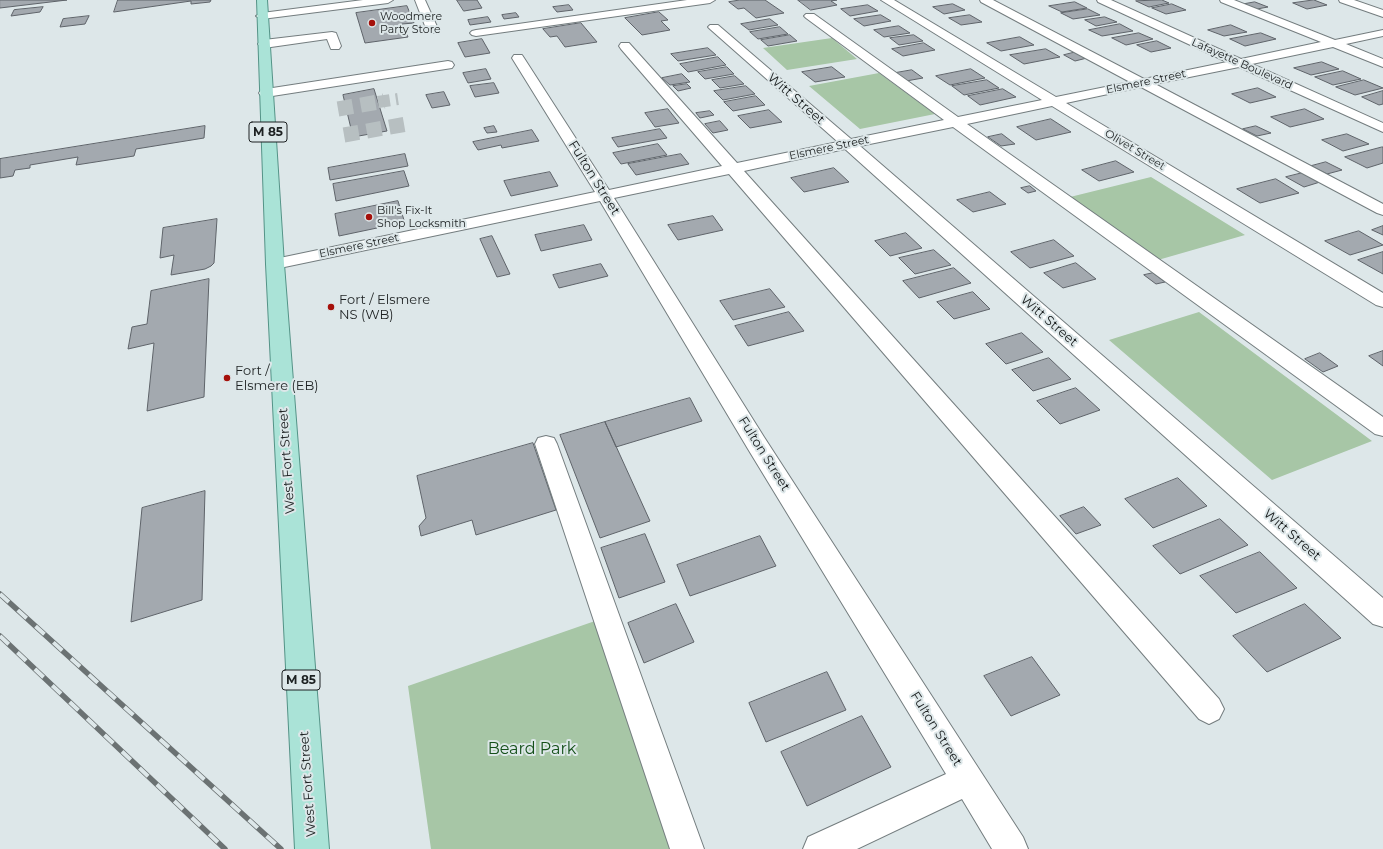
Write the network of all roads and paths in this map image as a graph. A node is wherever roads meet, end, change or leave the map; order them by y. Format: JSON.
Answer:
{"nodes":[{"id":1,"x":262,"y":0,"type":"edge"},
{"id":2,"x":388,"y":0,"type":"edge"},
{"id":3,"x":420,"y":0,"type":"edge"},
{"id":4,"x":710,"y":0,"type":"edge"},
{"id":5,"x":886,"y":0,"type":"edge"},
{"id":6,"x":985,"y":0,"type":"edge"},
{"id":7,"x":1102,"y":0,"type":"edge"},
{"id":8,"x":1224,"y":0,"type":"edge"},
{"id":9,"x":1344,"y":0,"type":"edge"},
{"id":10,"x":327,"y":8,"type":"junction"},
{"id":11,"x":1383,"y":14,"type":"edge"},
{"id":12,"x":262,"y":16,"type":"junction"},
{"id":13,"x":810,"y":16,"type":"dead end"},
{"id":14,"x":714,"y":27,"type":"dead end"},
{"id":15,"x":501,"y":30,"type":"junction"},
{"id":16,"x":433,"y":31,"type":"dead end"},
{"id":17,"x":476,"y":33,"type":"dead end"},
{"id":18,"x":1383,"y":33,"type":"edge"},
{"id":19,"x":1333,"y":43,"type":"junction"},
{"id":20,"x":264,"y":44,"type":"junction"},
{"id":21,"x":624,"y":46,"type":"dead end"},
{"id":22,"x":1239,"y":62,"type":"junction"},
{"id":23,"x":1383,"y":63,"type":"edge"},
{"id":24,"x":448,"y":65,"type":"dead end"},
{"id":25,"x":1140,"y":83,"type":"junction"},
{"id":26,"x":266,"y":93,"type":"junction"},
{"id":27,"x":1054,"y":101,"type":"junction"},
{"id":28,"x":955,"y":122,"type":"junction"},
{"id":29,"x":1383,"y":128,"type":"edge"},
{"id":30,"x":848,"y":144,"type":"junction"},
{"id":31,"x":731,"y":168,"type":"junction"},
{"id":32,"x":604,"y":194,"type":"junction"},
{"id":33,"x":1383,"y":210,"type":"edge"},
{"id":34,"x":275,"y":264,"type":"junction"},
{"id":35,"x":1383,"y":301,"type":"edge"},
{"id":36,"x":1383,"y":428,"type":"edge"},
{"id":37,"x":546,"y":444,"type":"dead end"},
{"id":38,"x":1383,"y":615,"type":"edge"},
{"id":39,"x":1209,"y":708,"type":"dead end"},
{"id":40,"x":968,"y":780,"type":"junction"},
{"id":41,"x":312,"y":849,"type":"edge"},
{"id":42,"x":687,"y":849,"type":"edge"},
{"id":43,"x":820,"y":849,"type":"edge"},
{"id":44,"x":1011,"y":849,"type":"edge"}],
"edges":[{"from":1,"to":12,"type":"main road","name":"West Fort Street","number":"M 85"},
{"from":2,"to":10,"type":"street"},
{"from":3,"to":16,"type":"street"},
{"from":4,"to":15,"type":"street"},
{"from":5,"to":27,"type":"street","name":"Olivet Street"},
{"from":6,"to":25,"type":"street"},
{"from":7,"to":22,"type":"street","name":"Lafayette Boulevard"},
{"from":8,"to":19,"type":"street"},
{"from":9,"to":11,"type":"street"},
{"from":10,"to":12,"type":"street"},
{"from":10,"to":20,"type":"street"},
{"from":12,"to":20,"type":"main road","name":"West Fort Street","number":"M 85"},
{"from":13,"to":28,"type":"street"},
{"from":14,"to":30,"type":"street","name":"Witt Street"},
{"from":15,"to":17,"type":"street"},
{"from":15,"to":32,"type":"street","name":"Fulton Street"},
{"from":18,"to":19,"type":"street","name":"Elsmere Street"},
{"from":19,"to":22,"type":"street","name":"Elsmere Street"},
{"from":19,"to":23,"type":"street"},
{"from":20,"to":26,"type":"main road","name":"West Fort Street","number":"M 85"},
{"from":21,"to":31,"type":"street"},
{"from":22,"to":25,"type":"street","name":"Elsmere Street"},
{"from":22,"to":29,"type":"street","name":"Lafayette Boulevard"},
{"from":24,"to":26,"type":"street"},
{"from":25,"to":27,"type":"street","name":"Elsmere Street"},
{"from":25,"to":33,"type":"street"},
{"from":26,"to":34,"type":"main road","name":"West Fort Street","number":"M 85"},
{"from":27,"to":28,"type":"street","name":"Elsmere Street"},
{"from":27,"to":35,"type":"street","name":"Olivet Street"},
{"from":28,"to":30,"type":"street","name":"Elsmere Street"},
{"from":28,"to":36,"type":"street"},
{"from":30,"to":31,"type":"street","name":"Elsmere Street"},
{"from":30,"to":38,"type":"street","name":"Witt Street"},
{"from":31,"to":32,"type":"street","name":"Elsmere Street"},
{"from":31,"to":39,"type":"street"},
{"from":32,"to":34,"type":"street","name":"Elsmere Street"},
{"from":32,"to":40,"type":"street","name":"Fulton Street"},
{"from":34,"to":41,"type":"main road","name":"West Fort Street","number":"M 85"},
{"from":37,"to":42,"type":"street"},
{"from":40,"to":43,"type":"street"},
{"from":40,"to":44,"type":"street","name":"Fulton Street"}]}
